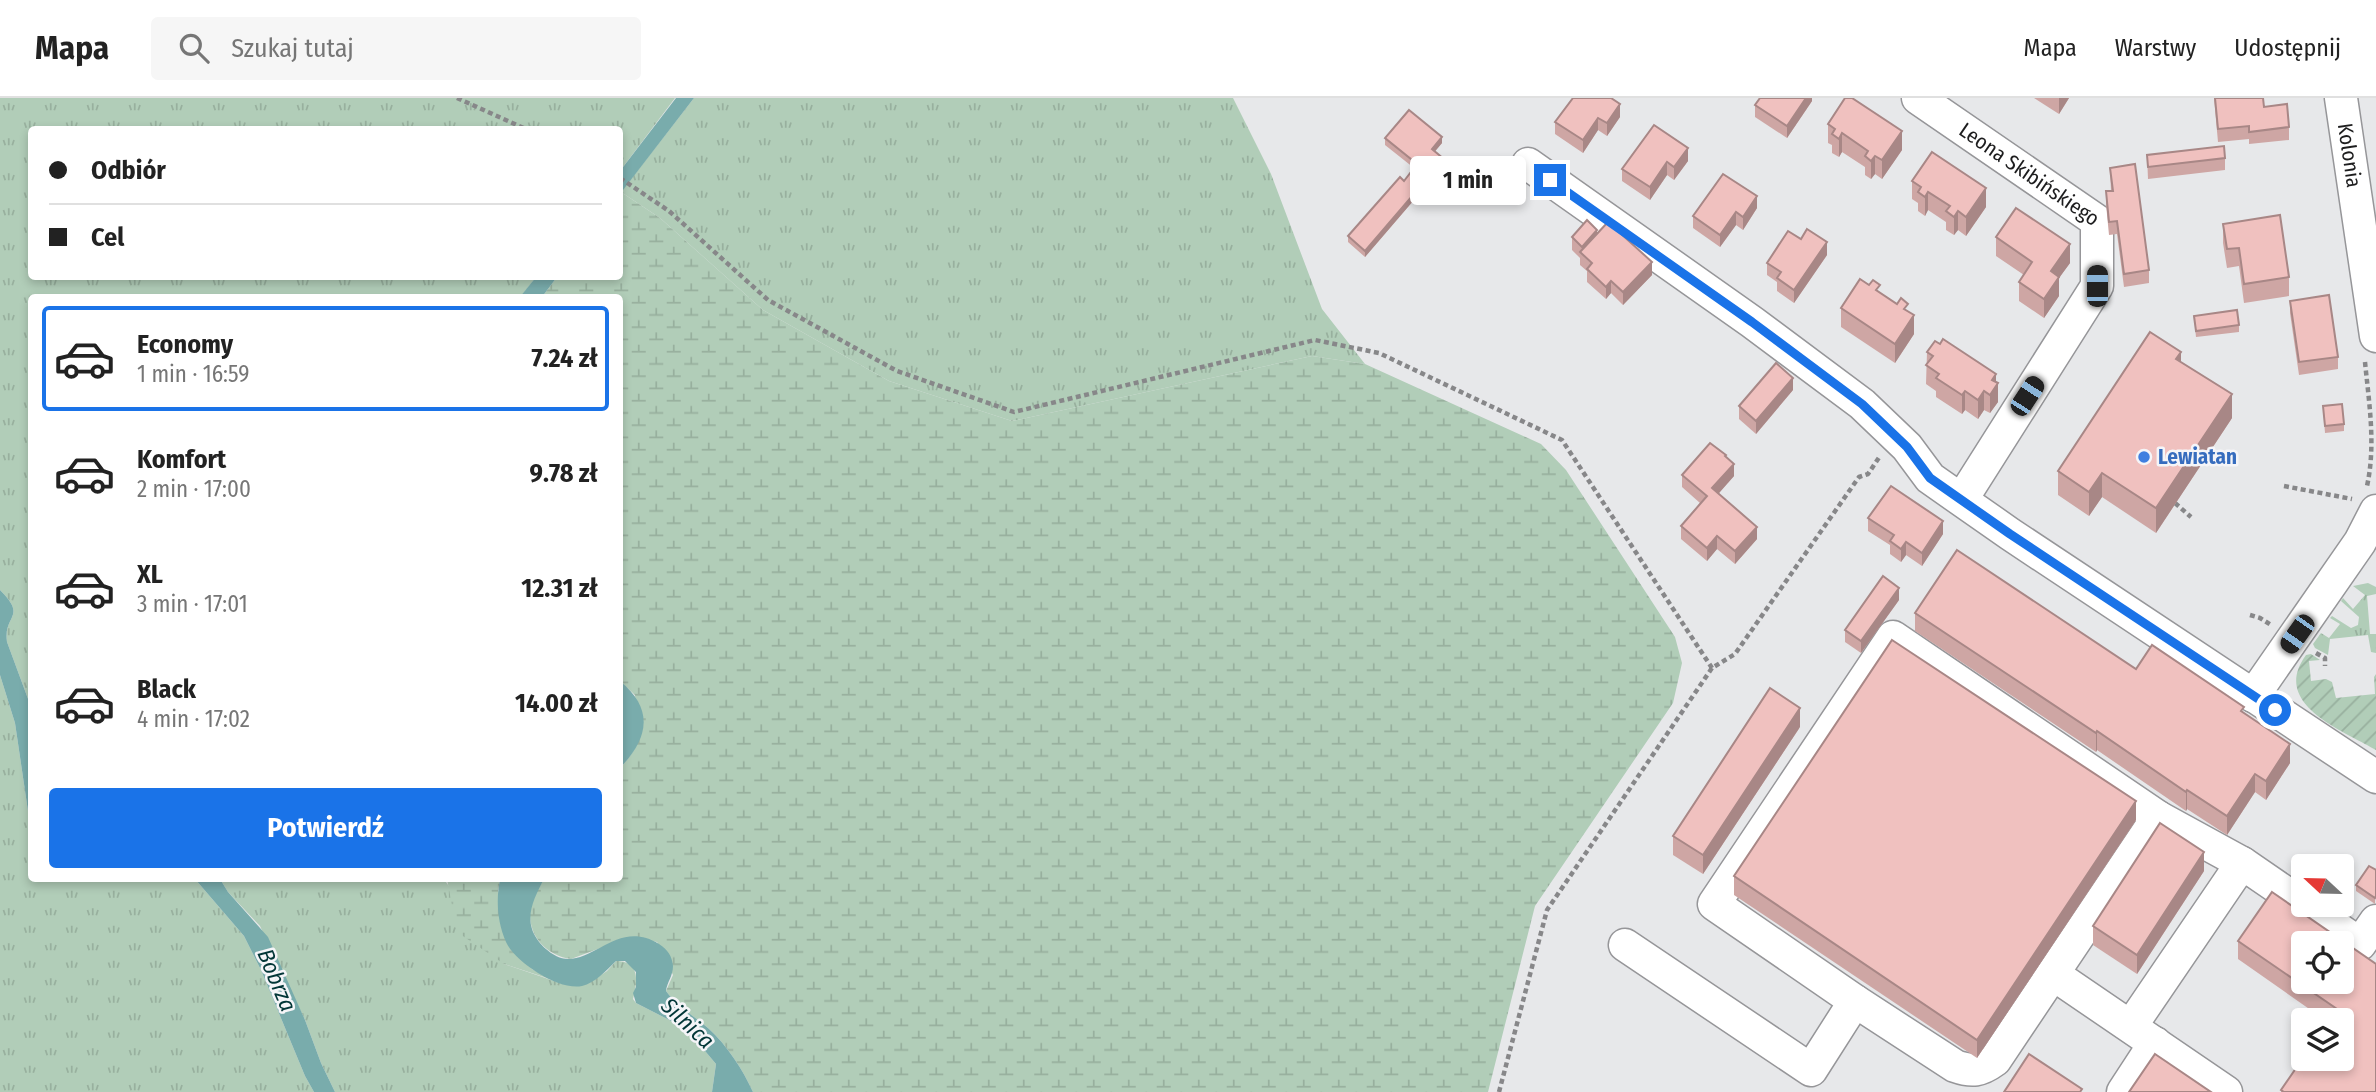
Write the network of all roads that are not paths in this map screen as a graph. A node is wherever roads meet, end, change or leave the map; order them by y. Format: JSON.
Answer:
{"nodes":[{"id":1,"x":2341,"y":98,"type":"edge"},
{"id":2,"x":1936,"y":103,"type":"edge"},
{"id":3,"x":1528,"y":164,"type":"dead end"},
{"id":4,"x":2370,"y":253,"type":"edge"},
{"id":5,"x":2376,"y":336,"type":"edge"},
{"id":6,"x":1962,"y":499,"type":"junction"},
{"id":7,"x":2368,"y":506,"type":"edge"},
{"id":8,"x":2368,"y":548,"type":"edge"},
{"id":9,"x":2253,"y":696,"type":"junction"},
{"id":10,"x":2376,"y":777,"type":"edge"},
{"id":11,"x":2158,"y":817,"type":"junction"},
{"id":12,"x":2242,"y":863,"type":"junction"},
{"id":13,"x":2371,"y":941,"type":"edge"},
{"id":14,"x":1625,"y":946,"type":"dead end"},
{"id":15,"x":2053,"y":974,"type":"junction"},
{"id":16,"x":1855,"y":1001,"type":"junction"},
{"id":17,"x":2143,"y":1035,"type":"junction"},
{"id":18,"x":2123,"y":1092,"type":"edge"},
{"id":19,"x":2226,"y":1092,"type":"edge"}],
"edges":[{"from":1,"to":4,"type":"street","name":"Kolonia"},
{"from":2,"to":6,"type":"street","name":"Leona Skibińskiego"},
{"from":3,"to":6,"type":"street"},
{"from":4,"to":5,"type":"street","name":"Kolonia"},
{"from":6,"to":9,"type":"street"},
{"from":7,"to":8,"type":"street"},
{"from":8,"to":9,"type":"street"},
{"from":9,"to":10,"type":"street"},
{"from":11,"to":12,"type":"street"},
{"from":11,"to":15,"type":"street"},
{"from":11,"to":16,"type":"street"},
{"from":12,"to":13,"type":"street"},
{"from":12,"to":17,"type":"street"},
{"from":14,"to":16,"type":"street"},
{"from":15,"to":16,"type":"street"},
{"from":15,"to":17,"type":"street"},
{"from":17,"to":18,"type":"street"},
{"from":17,"to":19,"type":"street"}]}
